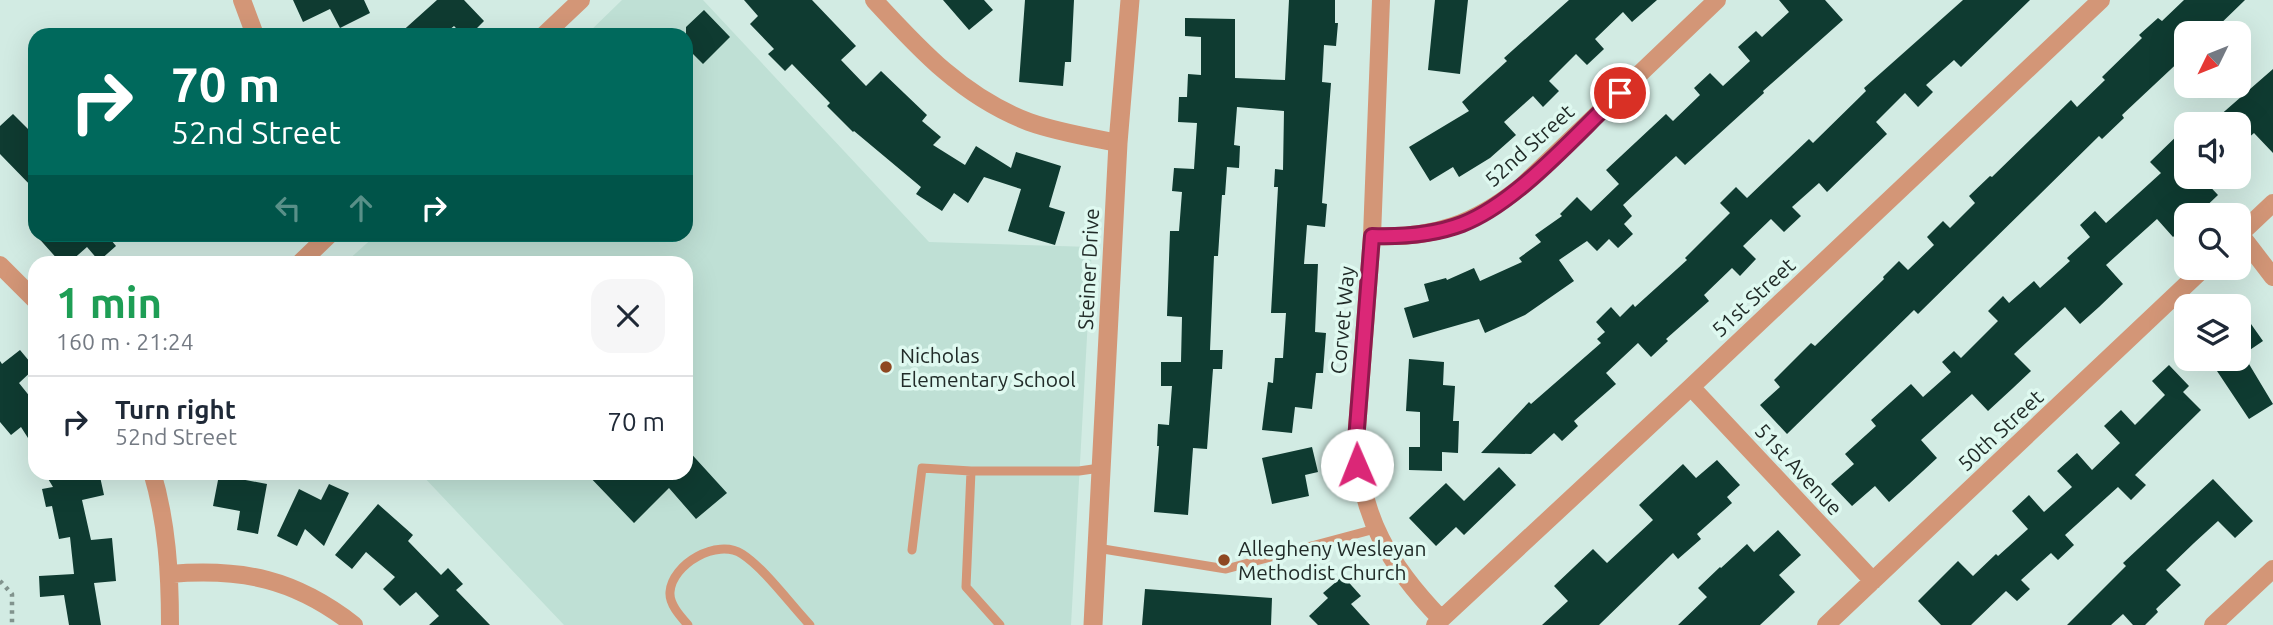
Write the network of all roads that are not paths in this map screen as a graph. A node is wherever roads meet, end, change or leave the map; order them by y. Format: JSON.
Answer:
{"nodes":[{"id":1,"x":242,"y":0,"type":"edge"},
{"id":2,"x":581,"y":0,"type":"edge"},
{"id":3,"x":874,"y":0,"type":"edge"},
{"id":4,"x":1130,"y":0,"type":"edge"},
{"id":5,"x":1381,"y":0,"type":"edge"},
{"id":6,"x":1717,"y":0,"type":"edge"},
{"id":7,"x":2101,"y":0,"type":"edge"},
{"id":8,"x":252,"y":28,"type":"edge"},
{"id":9,"x":551,"y":28,"type":"edge"},
{"id":10,"x":1118,"y":142,"type":"junction"},
{"id":11,"x":2273,"y":203,"type":"edge"},
{"id":12,"x":2251,"y":224,"type":"edge"},
{"id":13,"x":1372,"y":236,"type":"junction"},
{"id":14,"x":322,"y":242,"type":"edge"},
{"id":15,"x":2251,"y":250,"type":"edge"},
{"id":16,"x":307,"y":256,"type":"edge"},
{"id":17,"x":0,"y":265,"type":"edge"},
{"id":18,"x":2273,"y":277,"type":"edge"},
{"id":19,"x":2191,"y":280,"type":"edge"},
{"id":20,"x":28,"y":293,"type":"edge"},
{"id":21,"x":1691,"y":387,"type":"junction"},
{"id":22,"x":1100,"y":468,"type":"junction"},
{"id":23,"x":971,"y":471,"type":"junction"},
{"id":24,"x":154,"y":480,"type":"edge"},
{"id":25,"x":1375,"y":530,"type":"junction"},
{"id":26,"x":1097,"y":548,"type":"junction"},
{"id":27,"x":912,"y":550,"type":"dead end"},
{"id":28,"x":2273,"y":569,"type":"edge"},
{"id":29,"x":170,"y":574,"type":"junction"},
{"id":30,"x":1873,"y":582,"type":"junction"},
{"id":31,"x":1438,"y":622,"type":"edge"},
{"id":32,"x":170,"y":625,"type":"edge"},
{"id":33,"x":354,"y":625,"type":"edge"},
{"id":34,"x":688,"y":625,"type":"edge"},
{"id":35,"x":810,"y":625,"type":"edge"},
{"id":36,"x":1000,"y":625,"type":"edge"},
{"id":37,"x":1093,"y":625,"type":"edge"},
{"id":38,"x":1826,"y":625,"type":"edge"},
{"id":39,"x":2213,"y":625,"type":"edge"}],
"edges":[{"from":1,"to":8,"type":"street"},
{"from":2,"to":9,"type":"street"},
{"from":3,"to":10,"type":"street"},
{"from":4,"to":10,"type":"street","name":"Steiner Drive"},
{"from":5,"to":13,"type":"street","name":"Corvet Way"},
{"from":6,"to":13,"type":"street","name":"52nd Street"},
{"from":7,"to":21,"type":"street","name":"51st Street"},
{"from":10,"to":22,"type":"street","name":"Steiner Drive"},
{"from":11,"to":12,"type":"street"},
{"from":13,"to":25,"type":"street","name":"Corvet Way"},
{"from":14,"to":16,"type":"street"},
{"from":15,"to":18,"type":"street"},
{"from":17,"to":20,"type":"street"},
{"from":19,"to":30,"type":"street","name":"50th Street"},
{"from":21,"to":30,"type":"street","name":"51st Avenue"},
{"from":21,"to":31,"type":"street","name":"51st Street"},
{"from":22,"to":23,"type":"lane"},
{"from":22,"to":26,"type":"street","name":"Steiner Drive"},
{"from":23,"to":27,"type":"lane"},
{"from":23,"to":36,"type":"lane"},
{"from":24,"to":29,"type":"street"},
{"from":25,"to":26,"type":"lane"},
{"from":25,"to":31,"type":"street","name":"Corvet Way"},
{"from":26,"to":37,"type":"street","name":"Steiner Drive"},
{"from":28,"to":39,"type":"street"},
{"from":29,"to":32,"type":"street"},
{"from":29,"to":33,"type":"street"},
{"from":30,"to":38,"type":"street","name":"50th Street"},
{"from":34,"to":35,"type":"lane"}]}
